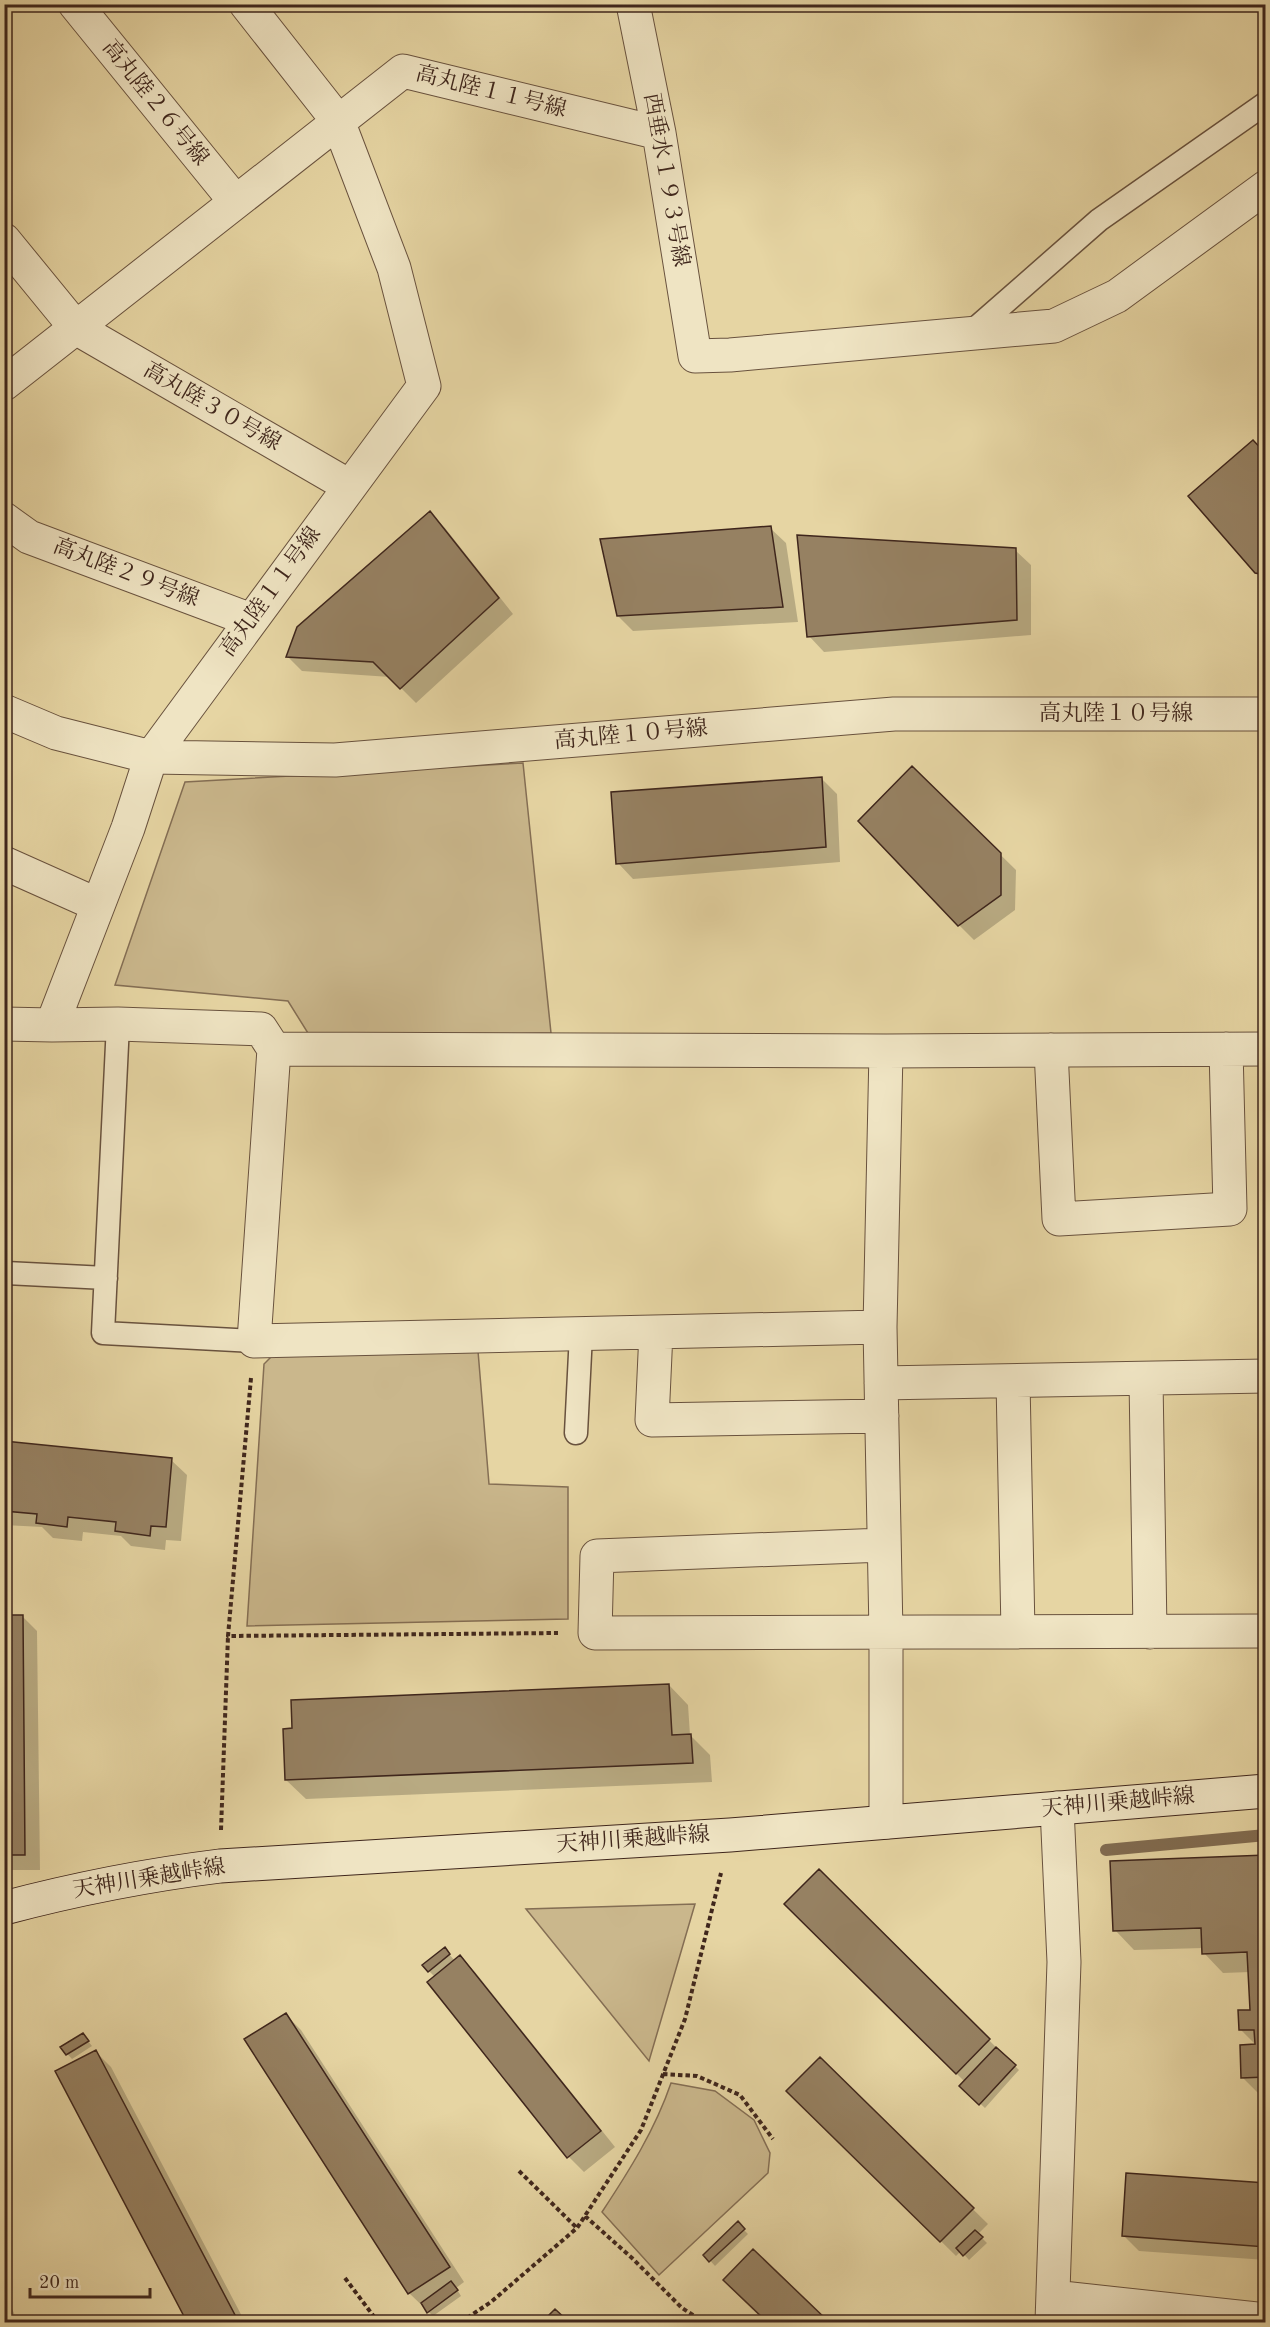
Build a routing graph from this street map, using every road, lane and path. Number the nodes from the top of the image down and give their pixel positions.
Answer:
1 (75, 4) edge
2 (246, 4) edge
3 (633, 4) edge
4 (1266, 103) edge
5 (338, 121) junction
6 (659, 133) junction
7 (1266, 187) edge
8 (235, 201) junction
9 (4, 240) edge
10 (76, 328) junction
11 (968, 334) junction
12 (4, 384) edge
13 (349, 486) junction
14 (4, 519) edge
15 (251, 620) junction
16 (4, 711) edge
17 (1266, 714) edge
18 (151, 757) junction
19 (4, 862) edge
20 (98, 905) junction
21 (4, 1024) edge
22 (118, 1024) junction
23 (52, 1025) junction
24 (274, 1049) junction
25 (1226, 1049) junction
26 (1266, 1049) edge
27 (1052, 1050) junction
28 (886, 1051) junction
29 (6, 1273) edge
30 (106, 1278) junction
31 (880, 1327) junction
32 (656, 1332) junction
33 (581, 1334) junction
34 (254, 1341) junction
35 (1266, 1376) edge
36 (1146, 1379) junction
37 (1013, 1381) junction
38 (881, 1383) junction
39 (882, 1416) junction
40 (576, 1433) dead end
41 (884, 1545) junction
42 (1266, 1631) edge
43 (1018, 1632) junction
44 (1150, 1632) junction
45 (595, 1633) junction
46 (885, 1633) junction
47 (228, 1636) junction
48 (1266, 1791) edge
49 (1057, 1808) junction
50 (886, 1822) junction
51 (730, 1834) junction
52 (220, 1866) junction
53 (4, 1908) edge
54 (663, 2074) junction
55 (773, 2139) dead end
56 (519, 2171) dead end
57 (585, 2216) junction
58 (577, 2228) junction
59 (345, 2278) dead end
60 (1052, 2310) edge
61 (1266, 2320) edge
62 (378, 2322) edge
63 (461, 2322) edge
64 (704, 2322) edge

1 - 8 street, 高丸陸２６号線
2 - 5 street, 高丸陸１１号線
3 - 6 street, 西垂水１９３号線
4 - 11 lane
5 - 6 street, 高丸陸１１号線
5 - 8 street, 高丸陸１１号線
5 - 13 street, 高丸陸１１号線
6 - 11 street, 西垂水１９３号線
7 - 11 street
8 - 10 street, 高丸陸１１号線
9 - 10 street
10 - 12 street, 高丸陸１１号線
10 - 13 street, 高丸陸３０号線
13 - 15 street, 高丸陸１１号線
14 - 15 street, 高丸陸２９号線
15 - 18 street, 高丸陸１１号線
16 - 18 street, 高丸陸１０号線
17 - 18 street, 高丸陸１０号線
18 - 20 street, 高丸陸１１号線
19 - 20 street
20 - 23 street, 高丸陸１１号線
21 - 23 street
22 - 23 street
22 - 24 street
22 - 30 lane
24 - 28 street
24 - 34 street
25 - 26 street
25 - 27 street
25 - 27 street
27 - 28 street
28 - 31 street
29 - 30 lane
30 - 34 lane
31 - 32 street
31 - 38 street
32 - 33 street
32 - 39 street
33 - 34 street
33 - 40 lane
34 - 47 path
35 - 36 street
36 - 37 street
36 - 44 street
37 - 38 street
37 - 43 street
38 - 39 street
39 - 41 street
41 - 45 street
41 - 46 street
42 - 44 street
43 - 44 street
43 - 46 street
45 - 46 street
45 - 47 path
46 - 50 street
47 - 52 path
48 - 49 street, 天神川乗越峠線
49 - 50 street, 天神川乗越峠線
49 - 60 street
50 - 51 street, 天神川乗越峠線
51 - 52 street, 天神川乗越峠線
51 - 54 path
52 - 53 street, 天神川乗越峠線
54 - 55 path
54 - 57 path
56 - 58 path
57 - 58 path
57 - 64 path
58 - 63 path
59 - 62 path
60 - 61 street

